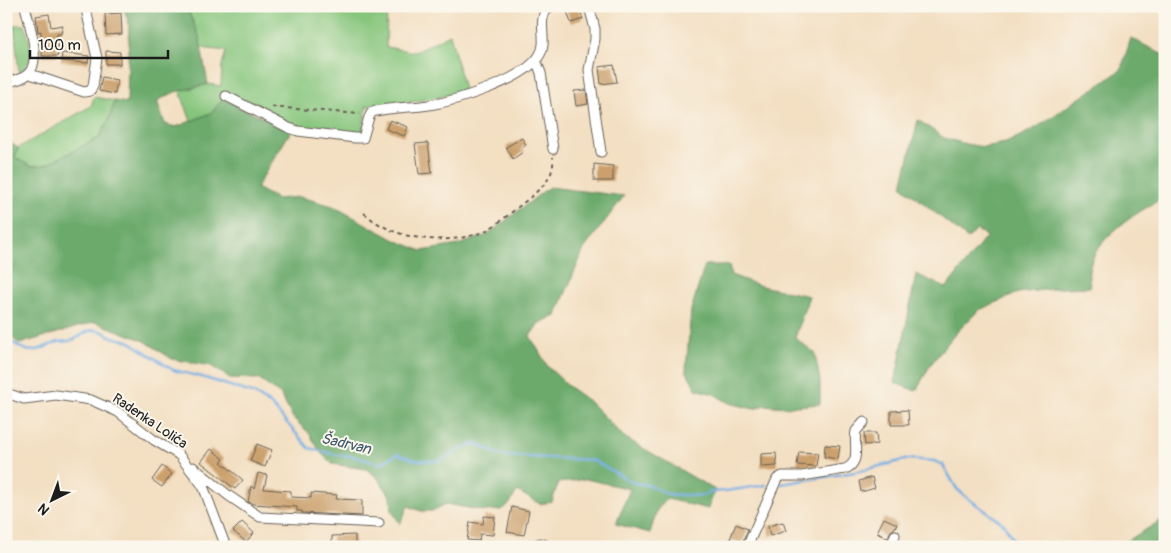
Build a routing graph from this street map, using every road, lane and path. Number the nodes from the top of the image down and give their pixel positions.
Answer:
1 (25, 6) edge
2 (550, 6) edge
3 (589, 6) edge
4 (86, 14) dead end
5 (536, 60) junction
6 (30, 73) junction
7 (6, 82) edge
8 (226, 96) dead end
9 (272, 107) dead end
10 (370, 115) junction
11 (553, 149) joint
12 (601, 152) dead end
13 (364, 213) dead end
14 (6, 393) edge
15 (864, 422) dead end
16 (185, 461) junction
17 (379, 523) dead end
18 (895, 535) dead end
19 (226, 547) edge
20 (530, 547) edge
21 (550, 547) edge
22 (747, 547) edge
23 (892, 547) edge

1 - 6 street
2 - 5 street
3 - 12 street
4 - 6 street
5 - 10 street
5 - 11 street
6 - 7 street
8 - 10 street
9 - 10 path
11 - 13 path
14 - 16 street, Radenka Lolića
15 - 22 street
16 - 17 street
16 - 19 street, Radenka Lolića
18 - 23 street
20 - 21 street

